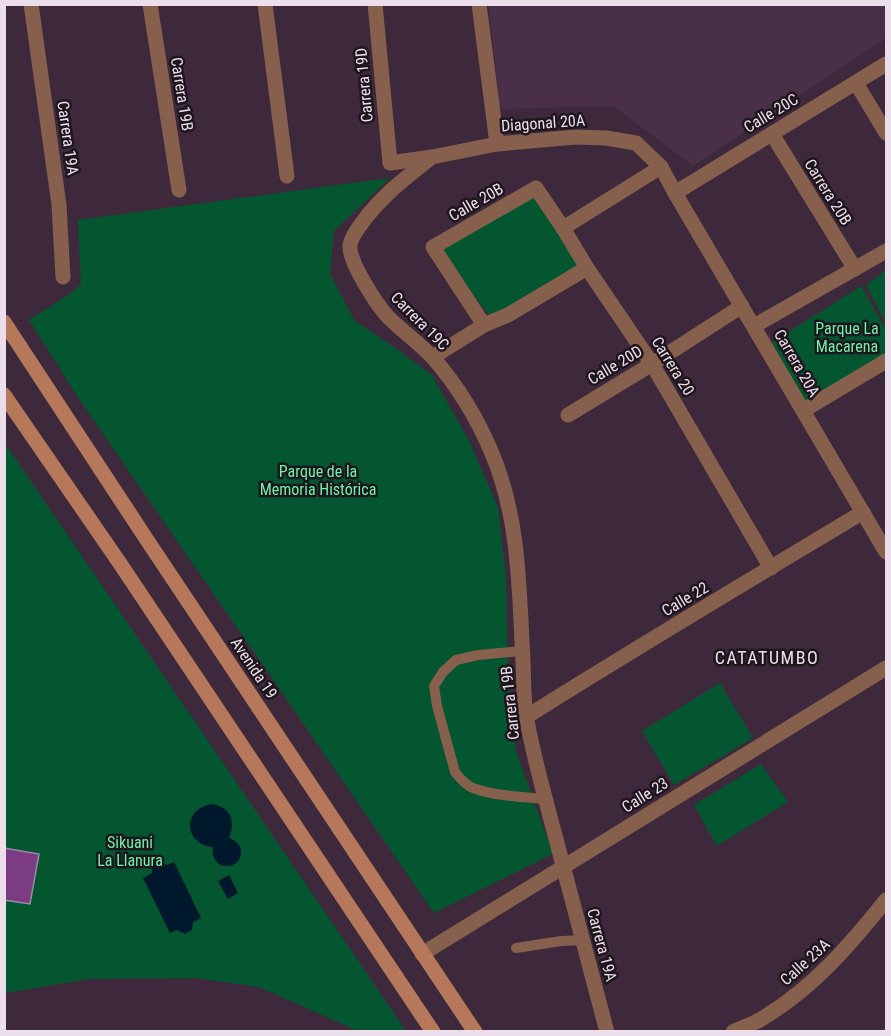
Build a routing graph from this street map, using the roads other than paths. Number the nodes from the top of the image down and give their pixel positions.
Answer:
1 (31, 4) edge
2 (150, 4) edge
3 (265, 4) edge
4 (375, 4) edge
5 (479, 4) edge
6 (886, 64) edge
7 (856, 83) junction
8 (886, 133) edge
9 (771, 134) junction
10 (497, 144) junction
11 (432, 157) junction
12 (390, 163) joint
13 (662, 167) junction
14 (287, 176) dead end
15 (536, 188) joint
16 (179, 190) dead end
17 (675, 193) junction
18 (563, 228) junction
19 (886, 250) edge
20 (587, 268) junction
21 (855, 269) junction
22 (63, 277) dead end
23 (741, 306) junction
24 (4, 322) edge
25 (484, 325) junction
26 (754, 326) junction
27 (433, 357) junction
28 (886, 361) edge
29 (652, 364) junction
30 (4, 395) edge
31 (804, 410) junction
32 (568, 415) dead end
33 (862, 512) junction
34 (515, 532) joint
35 (886, 552) edge
36 (771, 568) junction
37 (522, 651) junction
38 (886, 668) edge
39 (526, 717) junction
40 (546, 799) junction
41 (563, 867) junction
42 (886, 900) edge
43 (583, 940) junction
44 (516, 948) dead end
45 (422, 954) junction
46 (433, 1032) edge
47 (475, 1032) edge
48 (607, 1032) edge
49 (733, 1032) edge

1 - 22 street, Carrera 19A
2 - 16 street, Carrera 19B
3 - 14 street
4 - 12 street, Carrera 19D
5 - 10 street
6 - 7 street, Calle 20C
7 - 8 street
7 - 9 street, Calle 20C
9 - 17 street, Calle 20C
9 - 21 street, Carrera 20B
10 - 11 street, Diagonal 20A
10 - 13 street, Diagonal 20A
11 - 12 street, Diagonal 20A
11 - 27 street, Carrera 19C
13 - 17 street, Diagonal 20A
13 - 18 street
15 - 18 street, Carrera 20
15 - 25 street, Calle 20B
17 - 23 street, Carrera 20A
18 - 20 street, Carrera 20
19 - 21 street
20 - 25 street
20 - 29 street, Carrera 20
21 - 26 street
23 - 26 street, Carrera 20A
23 - 29 street, Calle 20D
24 - 45 main road, Avenida 19
25 - 27 street
26 - 31 street, Carrera 20A
27 - 34 street, Carrera 19C
28 - 31 street
29 - 32 street, Calle 20D
29 - 36 street, Carrera 20
30 - 46 main road
31 - 33 street, Carrera 20A
33 - 35 street, Carrera 20A
33 - 36 street, Calle 22
34 - 37 street, Carrera 19B
36 - 39 street, Calle 22
37 - 39 street, Carrera 19B
37 - 40 lane
38 - 41 street, Calle 23
39 - 40 street, Carrera 19B
40 - 41 street, Carrera 19B
41 - 43 street, Carrera 19A
41 - 45 street, Calle 23
42 - 49 street, Calle 23A
43 - 44 lane
43 - 48 street, Carrera 19A
45 - 47 main road, Avenida 19

